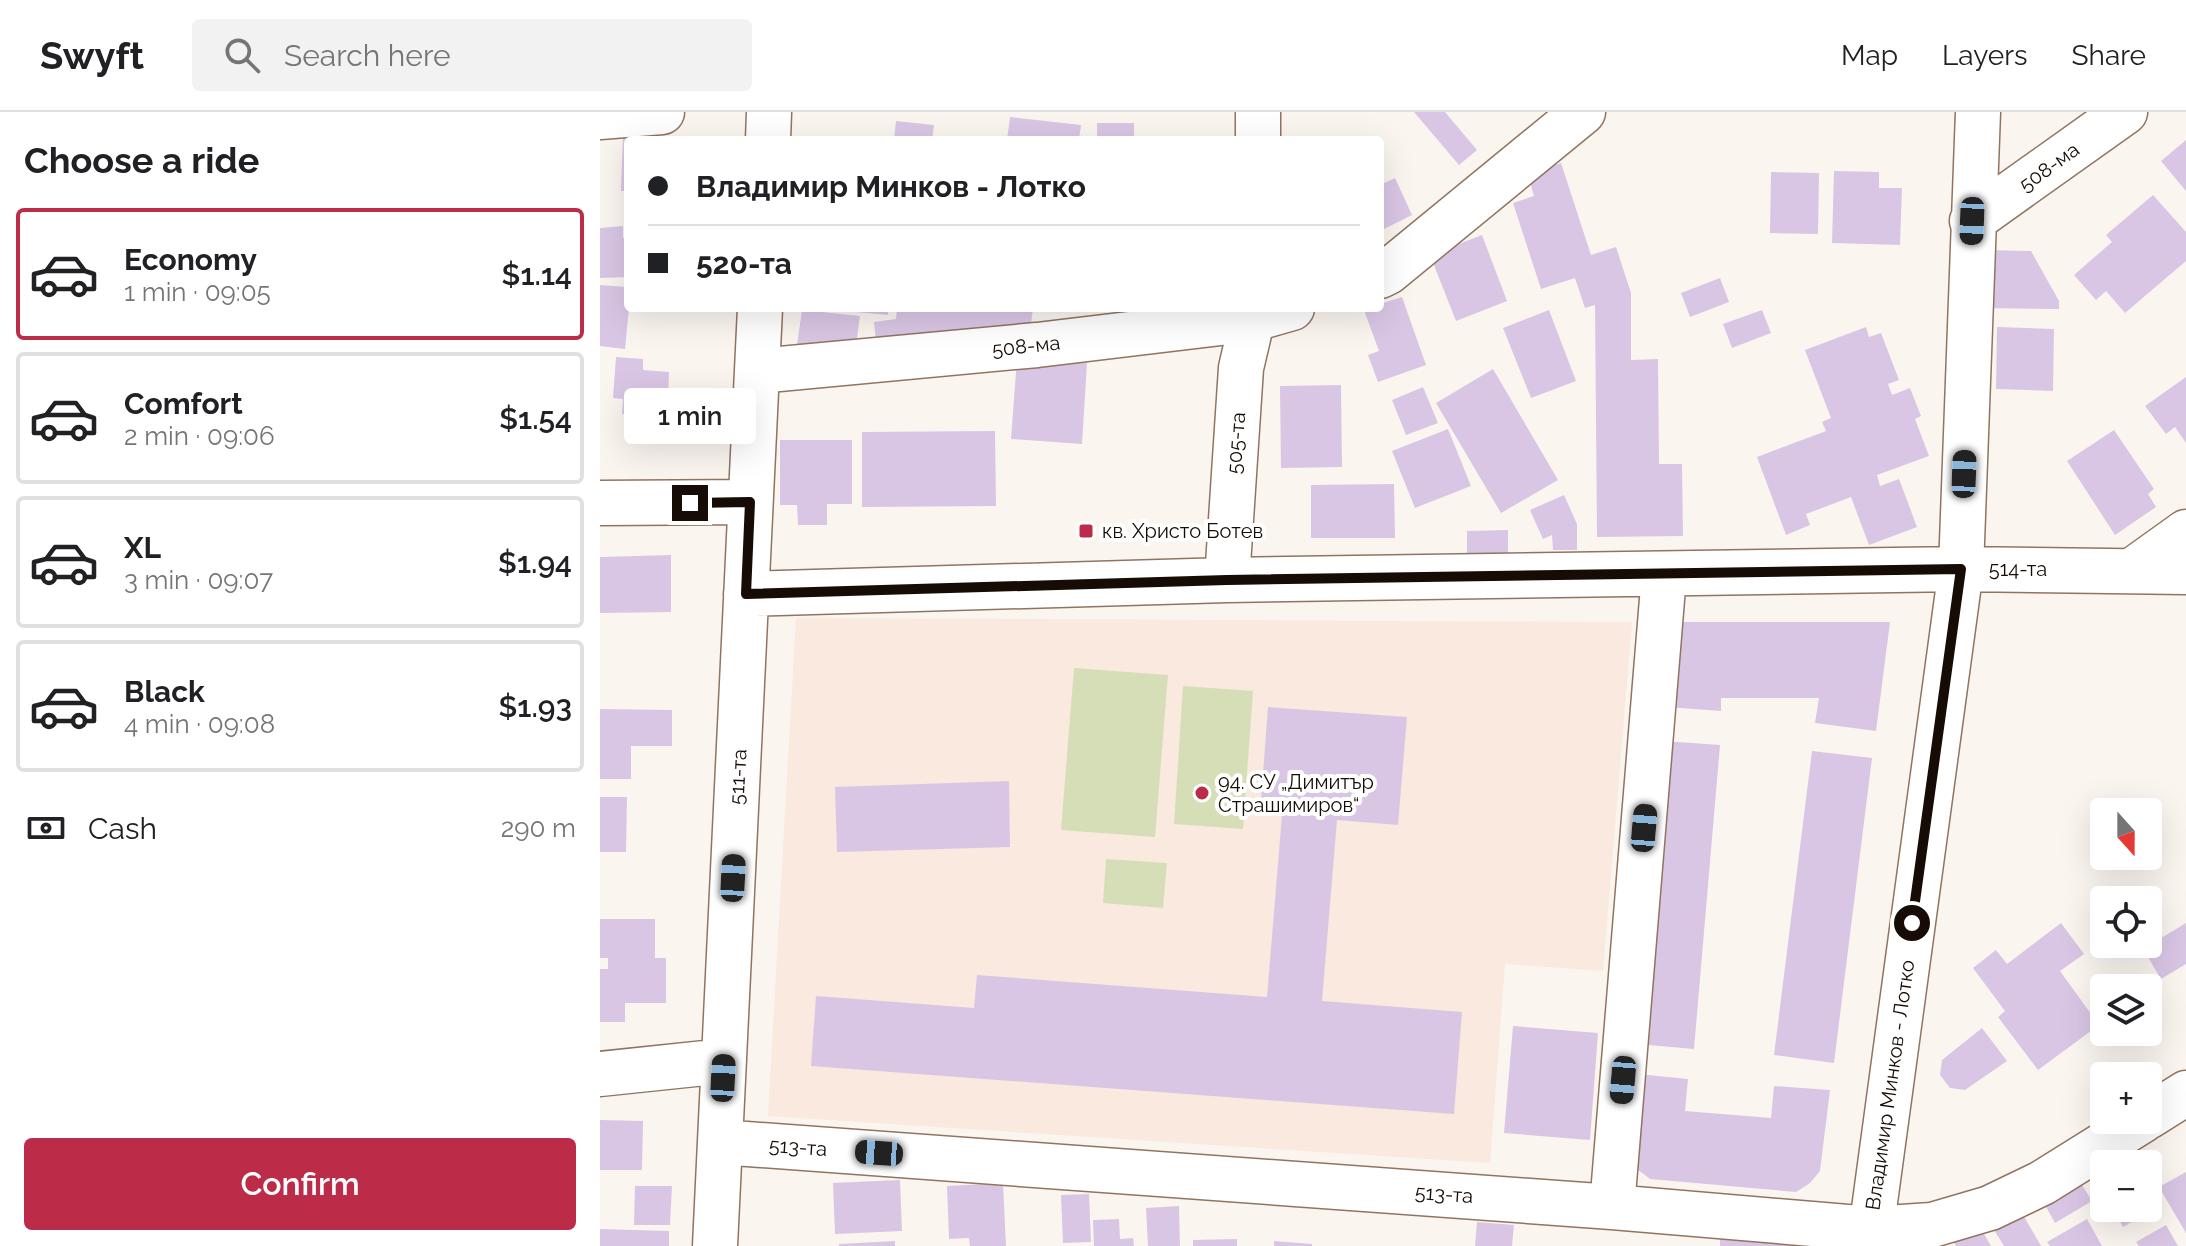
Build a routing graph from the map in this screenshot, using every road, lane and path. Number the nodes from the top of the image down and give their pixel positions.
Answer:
1 (662, 112) edge
2 (769, 112) edge
3 (1258, 112) edge
4 (1583, 112) edge
5 (1978, 112) edge
6 (2125, 112) edge
7 (600, 117) edge
8 (768, 136) edge
9 (1258, 136) edge
10 (1972, 221) junction
11 (1384, 274) edge
12 (760, 312) edge
13 (1267, 312) edge
14 (757, 371) junction
15 (750, 502) junction
16 (600, 503) edge
17 (2186, 532) edge
18 (1961, 569) junction
19 (2133, 570) junction
20 (2186, 572) edge
21 (1664, 575) junction
22 (1227, 580) junction
23 (746, 594) junction
24 (724, 1061) junction
25 (600, 1074) edge
26 (2186, 1093) edge
27 (2162, 1108) edge
28 (2120, 1134) edge
29 (720, 1142) junction
30 (1612, 1207) junction
31 (1870, 1238) edge
32 (715, 1246) edge

1 - 7 street
2 - 8 street
3 - 9 street
4 - 11 street
5 - 10 street, Владимир Минков - Лотко
6 - 10 street, 508-ма
10 - 18 street, Владимир Минков - Лотко
12 - 14 street, 511-та
13 - 14 street, 508-ма
13 - 22 street, 505-та
14 - 15 street, 511-та
15 - 16 street
15 - 23 street, 511-та
17 - 19 street
18 - 19 street, 514-та
18 - 21 street, 514-та
18 - 31 street, Владимир Минков - Лотко
19 - 20 street, 514-та
21 - 22 street, 514-та
21 - 30 street
22 - 23 street, 514-та
23 - 24 street, 511-та
24 - 25 street
24 - 29 street, 511-та
26 - 27 street, 513-та
28 - 31 street, 513-та
29 - 30 street, 513-та
29 - 32 street, 511-та
30 - 31 street, 513-та

